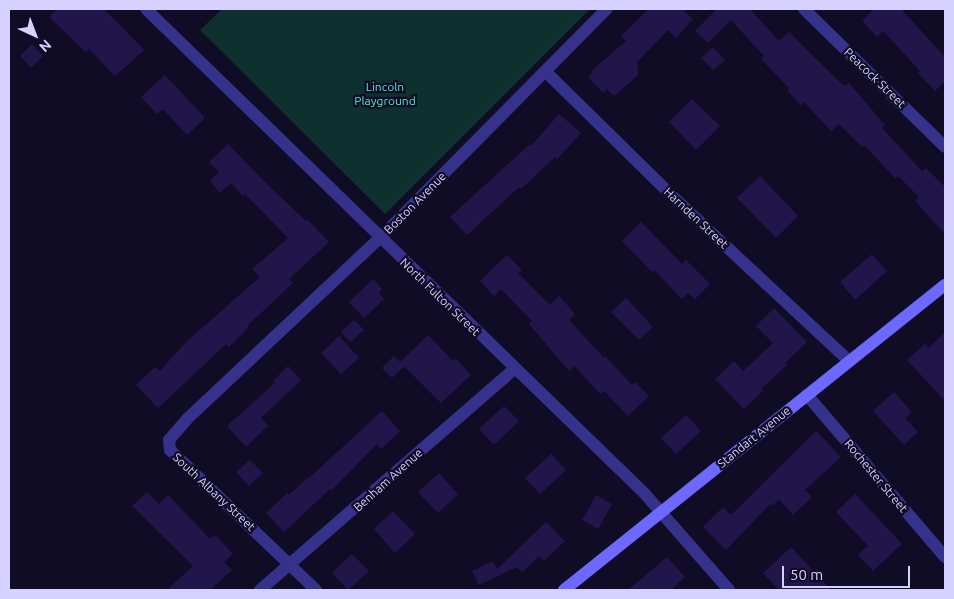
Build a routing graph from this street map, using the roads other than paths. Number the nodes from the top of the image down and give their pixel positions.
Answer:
1 (146, 9) edge
2 (607, 9) edge
3 (804, 9) edge
4 (545, 71) junction
5 (945, 147) edge
6 (380, 238) junction
7 (945, 285) edge
8 (849, 361) junction
9 (515, 368) junction
10 (218, 390) joint
11 (808, 395) junction
12 (662, 513) junction
13 (945, 557) edge
14 (289, 565) junction
15 (260, 590) edge
16 (316, 590) edge
17 (564, 590) edge
18 (729, 590) edge

1 - 6 street, North Fulton Street
2 - 4 street, Boston Avenue
3 - 5 street, Peacock Street
4 - 6 street, Boston Avenue
4 - 8 street, Harnden Street
6 - 9 street, North Fulton Street
6 - 10 street, Boston Avenue
7 - 8 street, Standart Avenue
8 - 11 street, Standart Avenue
9 - 12 street, North Fulton Street
9 - 14 street, Benham Avenue
10 - 14 street, South Albany Street
11 - 12 street, Standart Avenue
11 - 13 street, Rochester Street
12 - 17 street, Standart Avenue
12 - 18 street, North Fulton Street
14 - 15 street, Benham Avenue
14 - 16 street, South Albany Street

